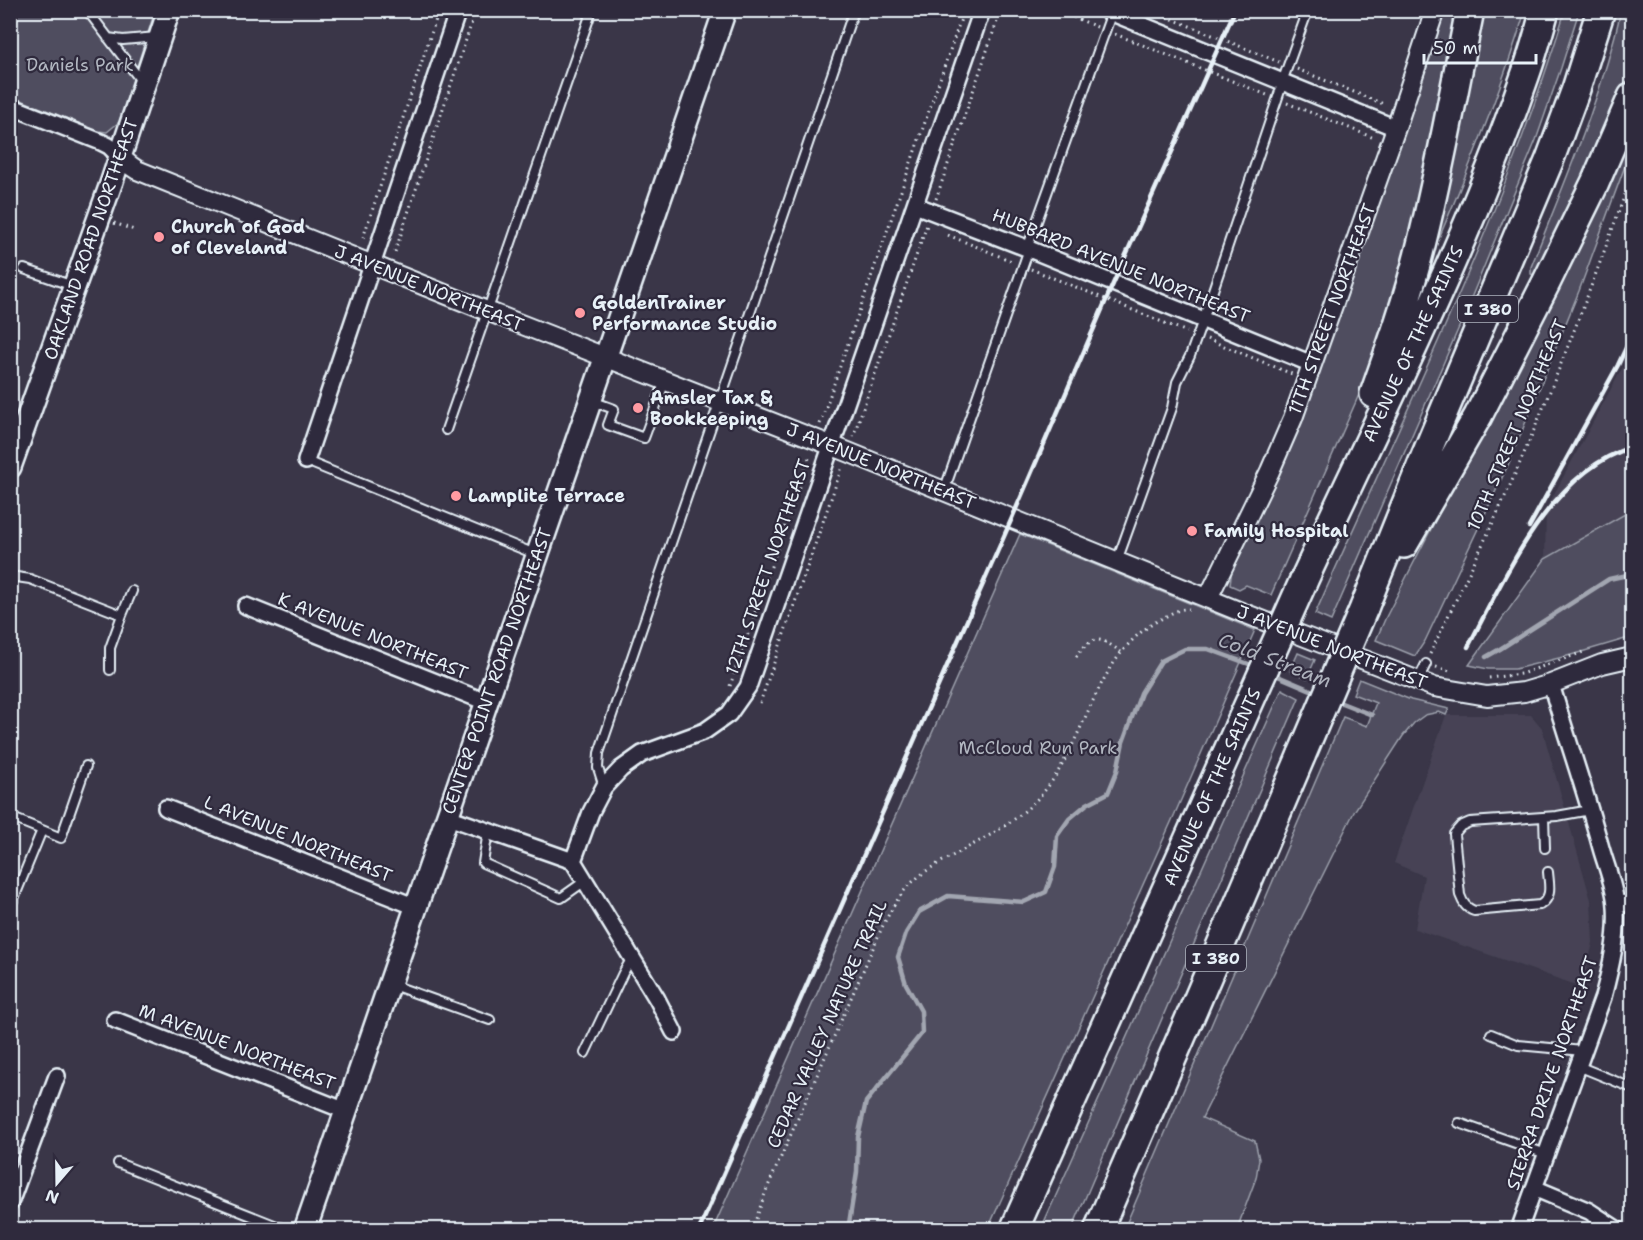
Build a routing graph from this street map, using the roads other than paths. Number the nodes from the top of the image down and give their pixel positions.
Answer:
1 (87, 10) edge
2 (169, 10) edge
3 (458, 10) edge
4 (592, 10) edge
5 (725, 10) edge
6 (854, 10) edge
7 (982, 10) edge
8 (1308, 10) edge
9 (1435, 10) edge
10 (1470, 10) edge
11 (1545, 10) edge
12 (1600, 10) edge
13 (1109, 11) edge
14 (161, 36) junction
15 (108, 38) junction
16 (1283, 82) junction
17 (145, 85) junction
18 (1632, 97) edge
19 (10, 106) edge
20 (1396, 128) junction
21 (120, 156) junction
22 (915, 205) junction
23 (1028, 249) junction
24 (373, 265) junction
25 (24, 269) dead end
26 (75, 286) junction
27 (487, 311) junction
28 (1203, 320) junction
29 (606, 358) junction
30 (1312, 364) junction
31 (665, 381) junction
32 (591, 400) junction
33 (719, 402) junction
34 (446, 430) dead end
35 (832, 446) junction
36 (306, 461) joint
37 (10, 467) edge
38 (944, 491) junction
39 (1338, 506) junction
40 (537, 554) junction
41 (1116, 561) junction
42 (10, 576) edge
43 (132, 591) dead end
44 (1201, 605) junction
45 (246, 606) dead end
46 (1365, 606) junction
47 (122, 615) junction
48 (1632, 657) edge
49 (1426, 664) road end
50 (110, 670) dead end
51 (1417, 681) junction
52 (1551, 684) junction
53 (486, 702) junction
54 (86, 766) dead end
55 (604, 787) junction
56 (166, 808) dead end
57 (1590, 810) junction
58 (10, 817) edge
59 (448, 817) junction
60 (1544, 817) junction
61 (42, 830) junction
62 (488, 831) junction
63 (1545, 848) dead end
64 (573, 861) junction
65 (1548, 872) dead end
66 (585, 881) junction
67 (1632, 903) edge
68 (1616, 904) junction
69 (416, 907) junction
70 (10, 908) edge
71 (632, 958) junction
72 (390, 984) junction
73 (115, 1020) dead end
74 (490, 1020) dead end
75 (674, 1032) dead end
76 (1491, 1034) dead end
77 (1583, 1051) junction
78 (585, 1053) dead end
79 (1578, 1066) junction
80 (57, 1076) dead end
81 (1632, 1088) edge
82 (346, 1111) junction
83 (1459, 1123) dead end
84 (1546, 1154) junction
85 (118, 1163) dead end
86 (1534, 1188) junction
87 (10, 1203) edge
88 (312, 1227) edge
89 (286, 1230) edge
90 (1014, 1230) edge
91 (1098, 1230) edge
92 (1519, 1230) edge
93 (1618, 1230) edge

1 - 15 lane
2 - 14 main road, OAKLAND ROAD NORTHEAST
3 - 24 street
4 - 27 lane
5 - 29 main road, CENTER POINT ROAD NORTHEAST
6 - 33 lane
7 - 22 street, 12TH STREET NORTHEAST
8 - 16 lane
9 - 20 street, 11TH STREET NORTHEAST
10 - 39 highway
11 - 39 highway, AVENUE OF THE SAINTS / I 380
12 - 46 highway, I 380
13 - 16 street
13 - 23 lane
14 - 15 lane
14 - 17 main road, OAKLAND ROAD NORTHEAST
15 - 17 lane
16 - 20 street
16 - 28 lane
17 - 21 main road, OAKLAND ROAD NORTHEAST
18 - 46 highway
19 - 21 street, J AVENUE NORTHEAST
20 - 30 street, 11TH STREET NORTHEAST
21 - 24 street, J AVENUE NORTHEAST
21 - 26 main road, OAKLAND ROAD NORTHEAST
22 - 23 street, HUBBARD AVENUE NORTHEAST
22 - 35 street, 12TH STREET NORTHEAST
23 - 28 street, HUBBARD AVENUE NORTHEAST
23 - 38 lane
24 - 27 street, J AVENUE NORTHEAST
24 - 36 street
25 - 26 lane
26 - 37 main road, OAKLAND ROAD NORTHEAST
27 - 29 street, J AVENUE NORTHEAST
27 - 34 lane
28 - 30 street, HUBBARD AVENUE NORTHEAST
28 - 41 lane
29 - 31 street, J AVENUE NORTHEAST
29 - 32 main road, CENTER POINT ROAD NORTHEAST
30 - 44 street, 11TH STREET NORTHEAST
31 - 32 lane
31 - 33 street, J AVENUE NORTHEAST
32 - 40 main road, CENTER POINT ROAD NORTHEAST
33 - 35 street, J AVENUE NORTHEAST
33 - 55 lane
35 - 38 street, J AVENUE NORTHEAST
35 - 55 street, 12TH STREET NORTHEAST
36 - 40 lane
38 - 41 street, J AVENUE NORTHEAST
39 - 90 highway, AVENUE OF THE SAINTS / I 380, bridge
40 - 53 main road, CENTER POINT ROAD NORTHEAST
41 - 44 street, J AVENUE NORTHEAST
42 - 47 lane
43 - 47 lane
44 - 51 street, J AVENUE NORTHEAST
45 - 53 street, K AVENUE NORTHEAST
46 - 91 highway, I 380, bridge
47 - 50 lane
48 - 52 street, J AVENUE NORTHEAST
49 - 51 lane
51 - 52 street, J AVENUE NORTHEAST
52 - 57 street, SIERRA DRIVE NORTHEAST
53 - 59 main road, CENTER POINT ROAD NORTHEAST
54 - 61 lane
55 - 64 street, 12TH STREET NORTHEAST
56 - 69 street, L AVENUE NORTHEAST
57 - 60 lane
57 - 68 street, SIERRA DRIVE NORTHEAST
58 - 61 lane
59 - 62 street
59 - 69 main road, CENTER POINT ROAD NORTHEAST
60 - 63 lane
60 - 65 lane
61 - 70 lane
62 - 64 street
62 - 66 lane
64 - 66 street
66 - 71 street
67 - 68 street
68 - 77 street, SIERRA DRIVE NORTHEAST
69 - 72 main road, CENTER POINT ROAD NORTHEAST
71 - 75 street
71 - 78 lane
72 - 74 lane
72 - 82 main road, CENTER POINT ROAD NORTHEAST
73 - 82 street, M AVENUE NORTHEAST
76 - 77 lane
77 - 79 street, SIERRA DRIVE NORTHEAST
79 - 81 lane
79 - 84 street, SIERRA DRIVE NORTHEAST
80 - 87 street
82 - 88 main road, CENTER POINT ROAD NORTHEAST
83 - 84 lane
84 - 86 street, SIERRA DRIVE NORTHEAST
85 - 89 lane
86 - 92 street, SIERRA DRIVE NORTHEAST
86 - 93 street

